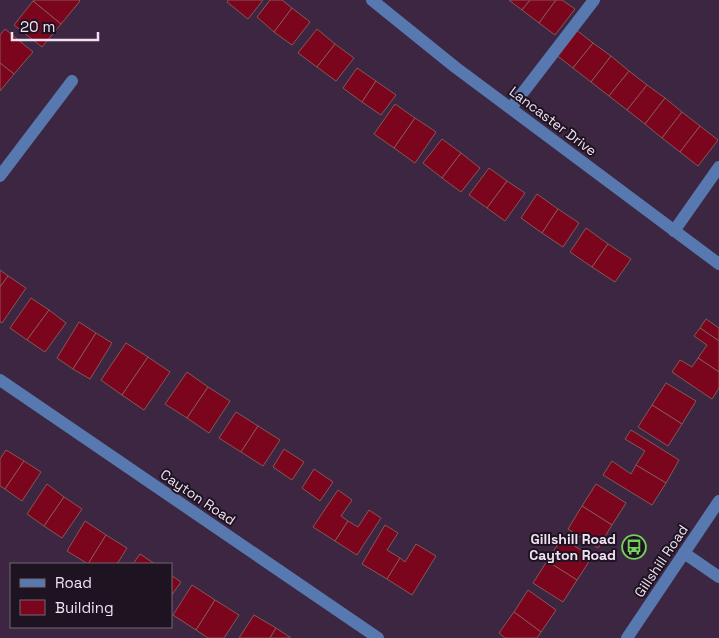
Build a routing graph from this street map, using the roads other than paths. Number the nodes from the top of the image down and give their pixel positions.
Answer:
1 (372, 0) edge
2 (594, 0) edge
3 (72, 81) dead end
4 (511, 108) junction
5 (719, 167) edge
6 (0, 176) edge
7 (674, 231) junction
8 (719, 264) edge
9 (0, 380) edge
10 (719, 501) edge
11 (684, 553) junction
12 (719, 577) edge
13 (378, 638) edge
14 (627, 638) edge

1 - 4 street, Lancaster Drive
2 - 4 street
3 - 6 street
4 - 7 street, Lancaster Drive
5 - 7 street
7 - 8 street, Lancaster Drive
9 - 13 street, Cayton Road
10 - 11 street, Gillshill Road
11 - 12 street
11 - 14 street, Gillshill Road

